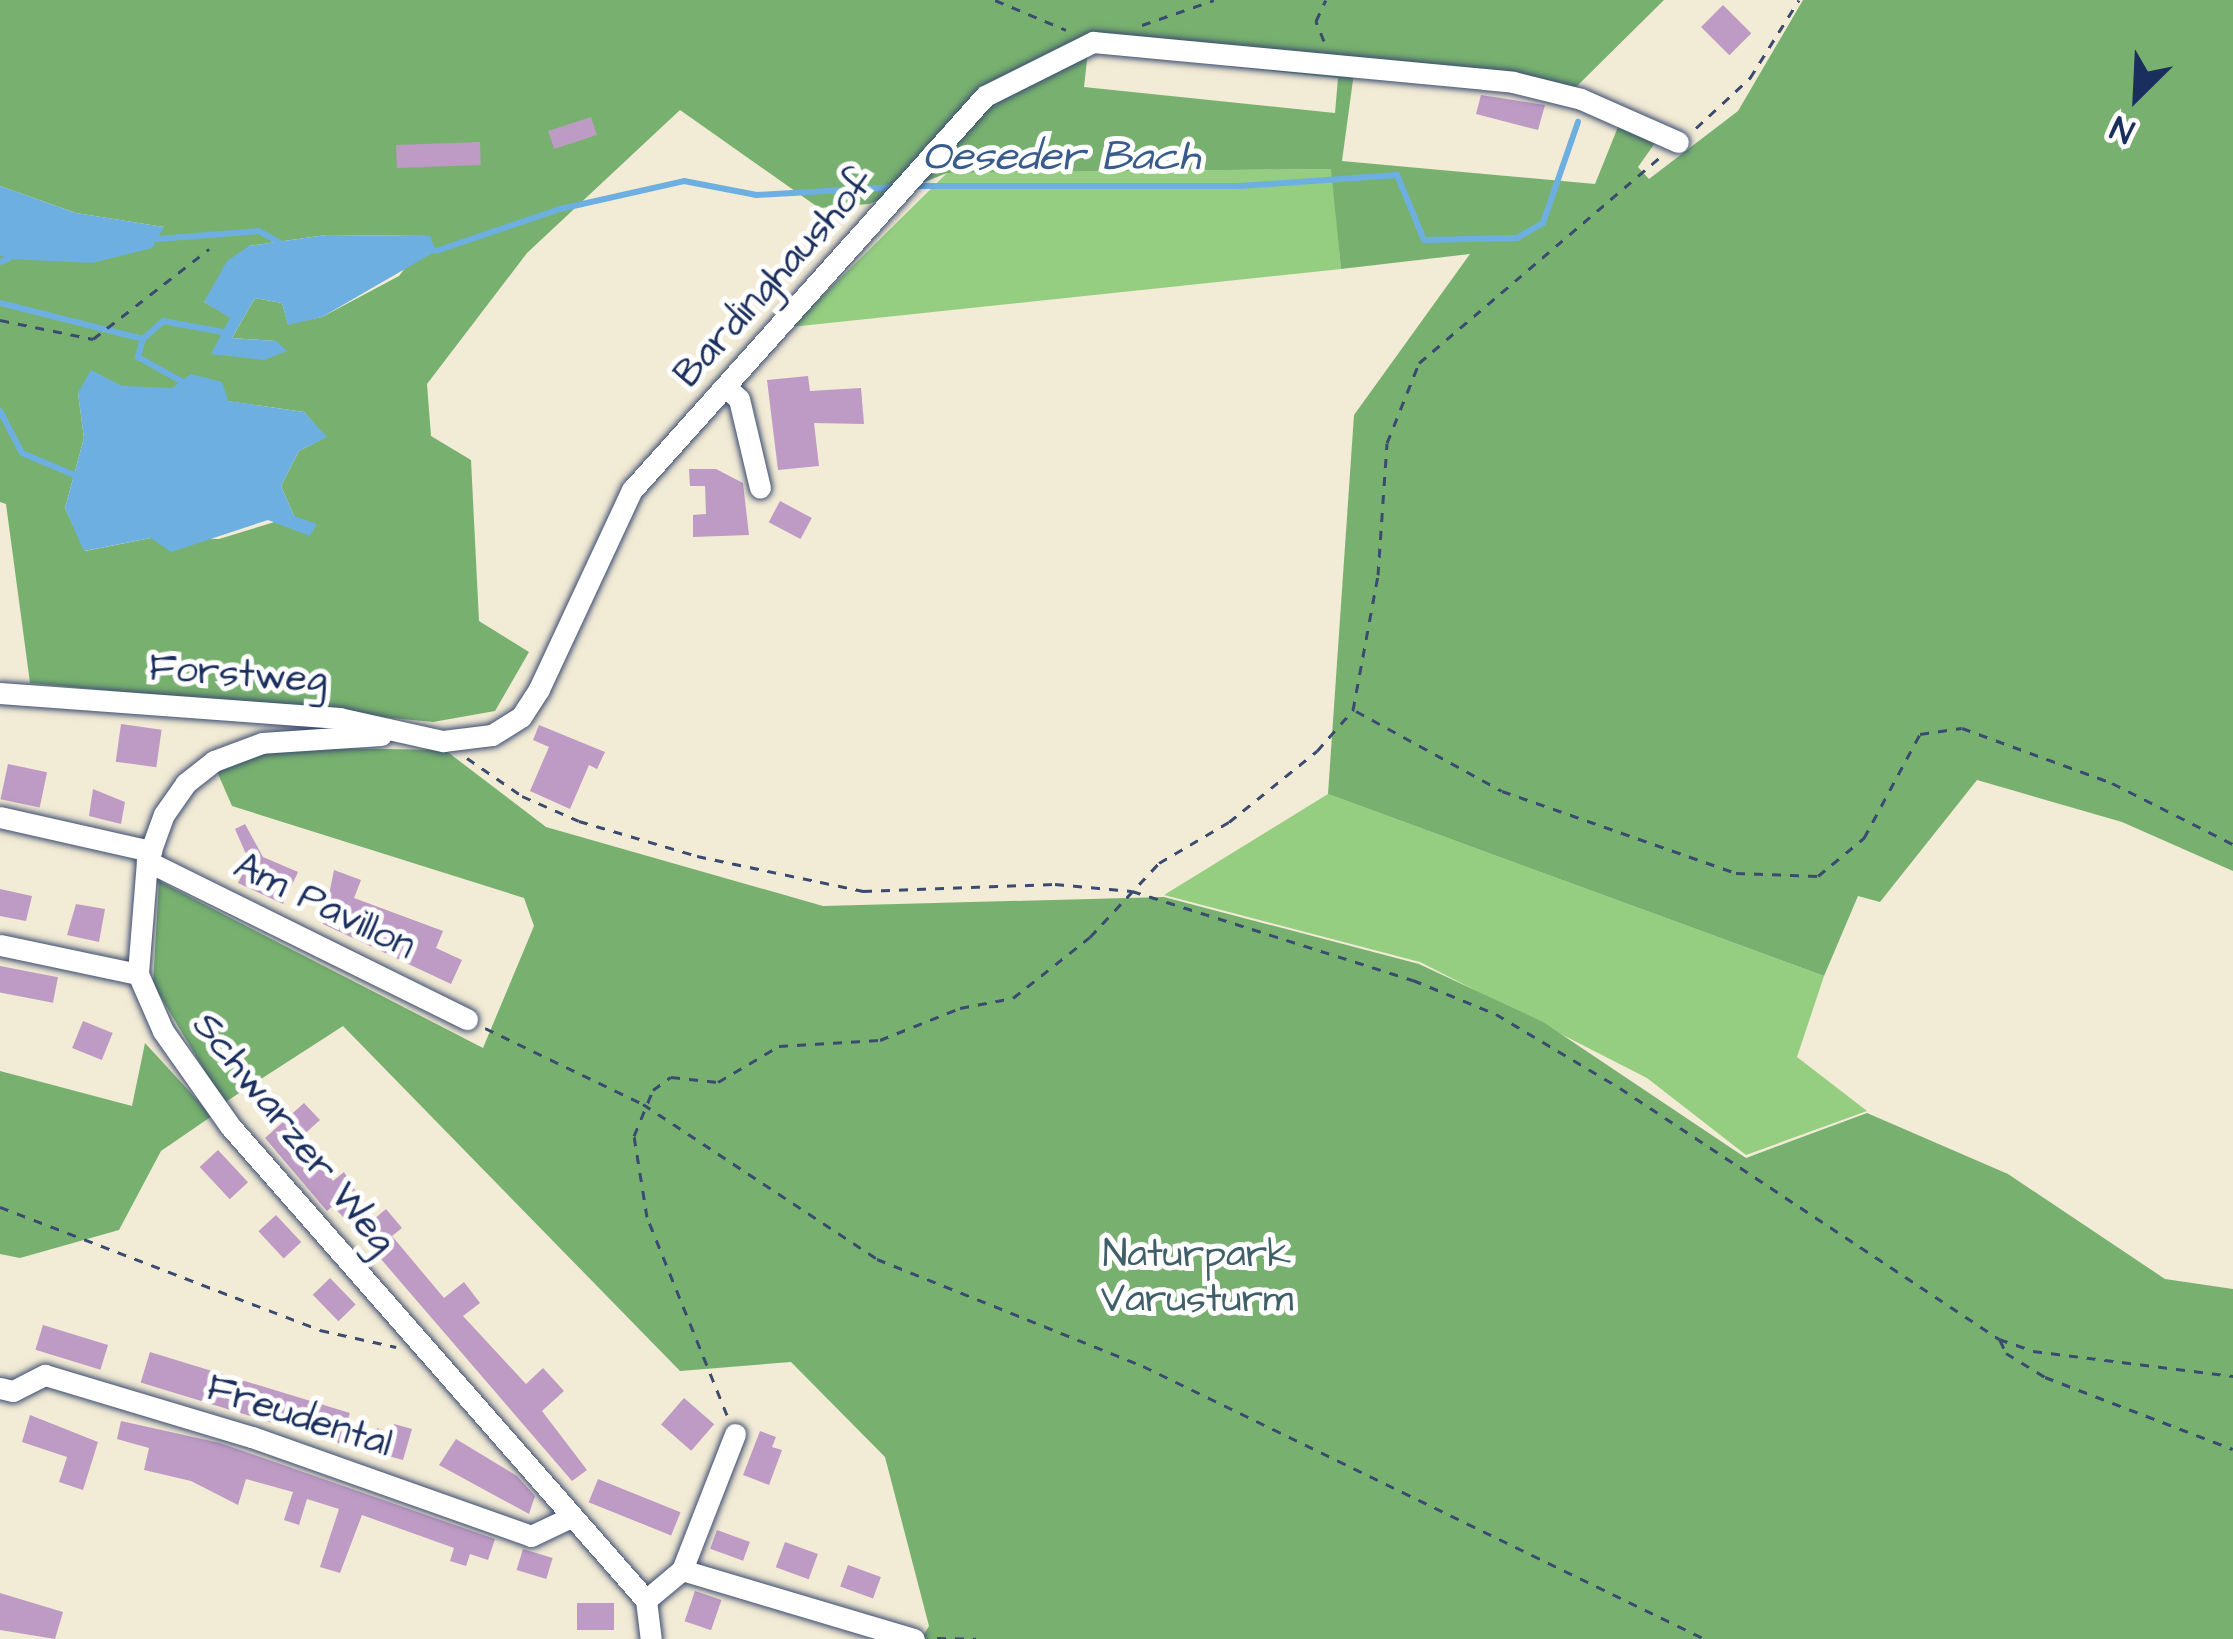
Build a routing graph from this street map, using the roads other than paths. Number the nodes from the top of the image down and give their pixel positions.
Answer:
1 (1678, 142) road end
2 (727, 388) junction
3 (760, 488) dead end
4 (0, 693) edge
5 (406, 734) junction
6 (469, 740) joint
7 (0, 817) edge
8 (149, 856) junction
9 (0, 945) edge
10 (138, 974) junction
11 (467, 1019) road end
12 (0, 1388) edge
13 (735, 1433) road end
14 (571, 1517) junction
15 (682, 1570) junction
16 (646, 1600) junction
17 (651, 1639) edge
18 (914, 1639) edge

1 - 2 street, Bardinghaushof
2 - 3 street
2 - 6 street, Bardinghaushof
4 - 5 street, Forstweg
5 - 6 street, Forstweg
5 - 8 street, Schwarzer Weg
7 - 8 street, Am Pavillon
8 - 10 street, Schwarzer Weg
8 - 11 street, Am Pavillon
9 - 10 street
10 - 14 street, Schwarzer Weg
12 - 14 street, Freudental
13 - 15 street
14 - 16 street, Schwarzer Weg
15 - 16 street
15 - 18 street
16 - 17 street

